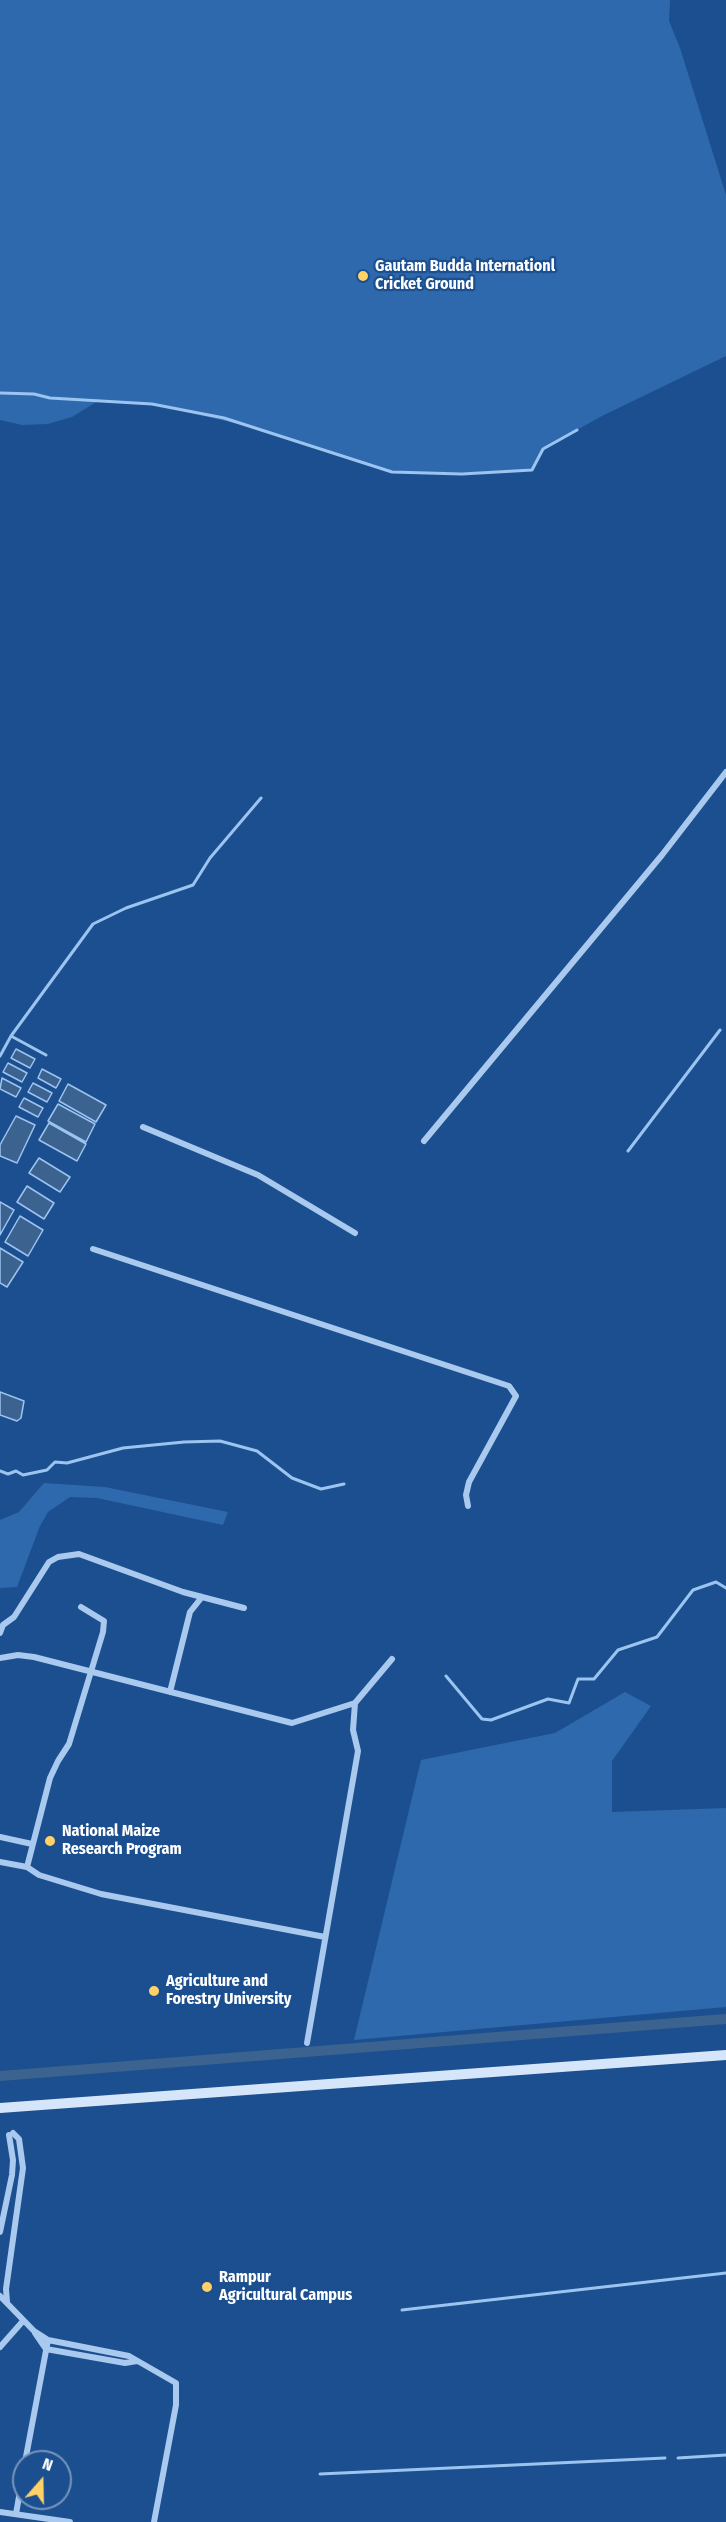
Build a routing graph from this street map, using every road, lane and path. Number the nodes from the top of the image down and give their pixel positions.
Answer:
1 (726, 772) edge
2 (142, 1127) dead end
3 (424, 1141) dead end
4 (355, 1233) dead end
5 (93, 1249) dead end
6 (468, 1506) dead end
7 (202, 1597) junction
8 (81, 1607) dead end
9 (244, 1608) dead end
10 (0, 1633) edge
11 (0, 1658) edge
12 (392, 1659) dead end
13 (91, 1672) junction
14 (170, 1692) junction
15 (355, 1703) junction
16 (0, 1837) edge
17 (32, 1844) junction
18 (0, 1862) edge
19 (27, 1867) junction
20 (325, 1936) junction
21 (307, 2043) dead end
22 (726, 2055) edge
23 (0, 2108) edge
24 (3, 2200) edge
25 (0, 2232) edge
26 (0, 2296) edge
27 (16, 2311) junction
28 (23, 2321) junction
29 (34, 2331) junction
30 (48, 2340) junction
31 (0, 2347) edge
32 (46, 2349) junction
33 (138, 2361) junction
34 (27, 2450) edge
35 (17, 2510) edge
36 (0, 2512) edge
37 (16, 2514) junction
38 (70, 2522) edge
39 (154, 2522) edge

1 - 3 street
2 - 4 street
5 - 6 street
7 - 9 street
7 - 10 street
7 - 14 street
8 - 13 street
11 - 13 street
12 - 15 street
13 - 14 street
13 - 17 street
14 - 15 street
15 - 20 street
16 - 17 street
17 - 19 street
18 - 19 street
19 - 20 street
20 - 21 street
22 - 23 main road
24 - 25 street
24 - 27 street
26 - 27 street
27 - 28 street
28 - 29 street
28 - 31 street
29 - 30 street
29 - 32 street
30 - 32 street
30 - 33 street
32 - 33 street
32 - 34 street
33 - 39 street
35 - 37 street
36 - 37 street
37 - 38 street

